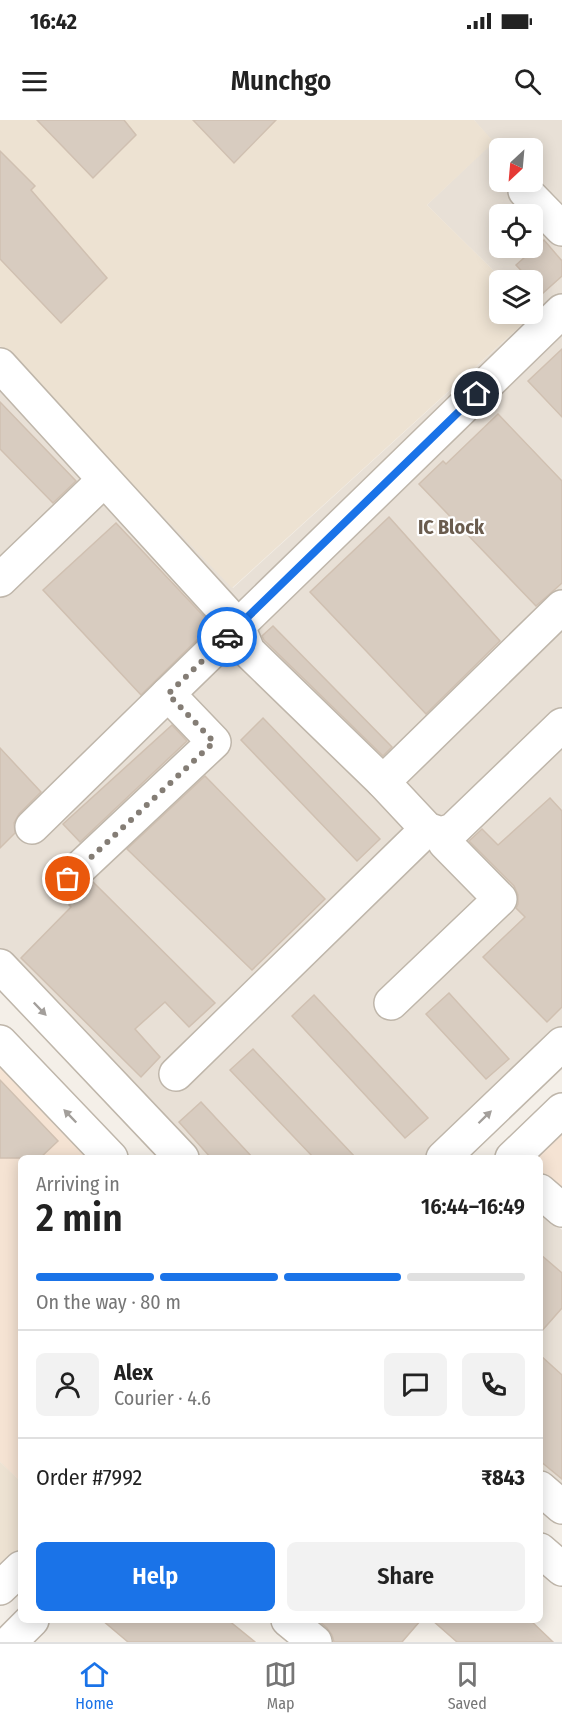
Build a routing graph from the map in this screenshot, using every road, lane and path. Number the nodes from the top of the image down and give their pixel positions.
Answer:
1 (527, 192) edge
2 (562, 229) edge
3 (562, 311) edge
4 (0, 365) edge
5 (104, 480) junction
6 (0, 580) edge
7 (562, 607) edge
8 (238, 626) junction
9 (168, 694) junction
10 (562, 725) edge
11 (383, 782) junction
12 (32, 827) dead end
13 (434, 832) junction
14 (68, 879) dead end
15 (0, 966) edge
16 (391, 1003) dead end
17 (0, 1042) edge
18 (562, 1044) edge
19 (176, 1074) dead end
20 (562, 1110) edge
21 (108, 1155) edge
22 (179, 1155) edge
23 (446, 1155) edge
24 (515, 1155) edge
25 (543, 1194) edge
26 (562, 1210) edge
27 (543, 1491) edge
28 (562, 1507) edge
29 (543, 1553) edge
30 (562, 1569) edge
31 (18, 1571) edge
32 (0, 1588) edge
33 (292, 1623) edge
34 (315, 1642) edge

1 - 2 street
3 - 8 street
4 - 5 street
5 - 6 street
5 - 8 street
7 - 11 street
8 - 9 street
8 - 11 street
9 - 12 street
9 - 14 street
10 - 13 street
11 - 13 street
13 - 16 street
13 - 19 street
15 -> 22 street
21 -> 17 street
23 -> 18 street
20 - 24 street
25 - 26 street
27 - 28 street
29 - 30 street
31 - 32 street
33 - 34 street

